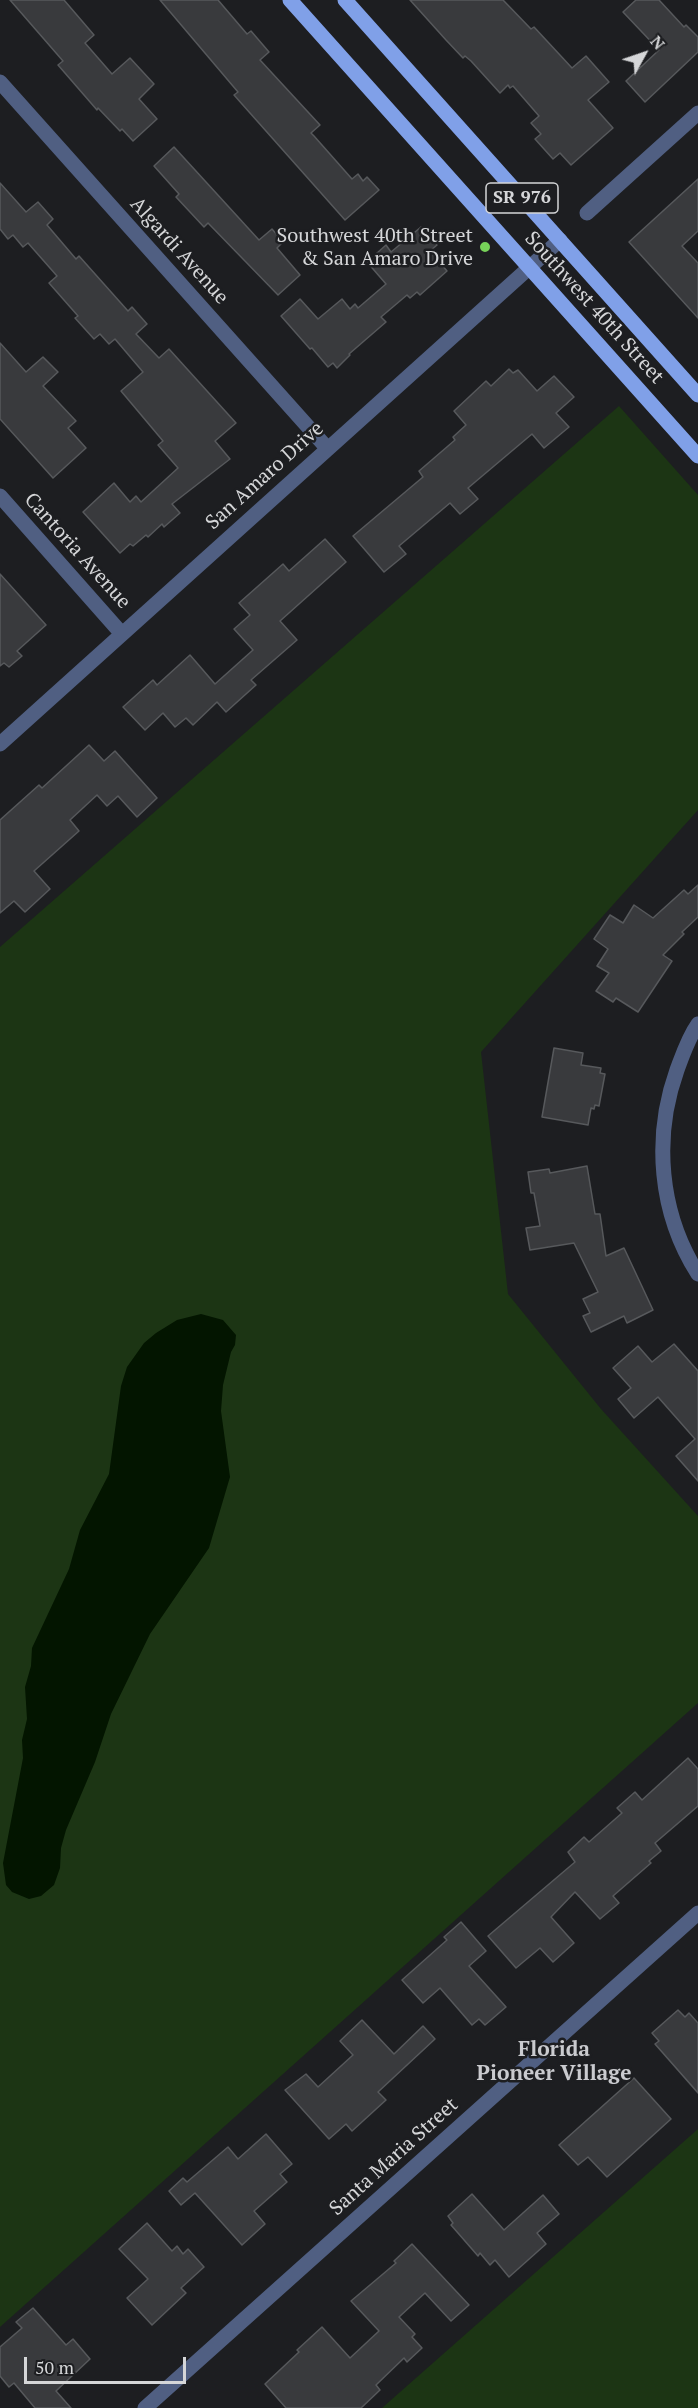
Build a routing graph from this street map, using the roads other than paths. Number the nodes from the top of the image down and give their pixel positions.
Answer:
1 (290, 0) edge
2 (345, 0) edge
3 (0, 82) edge
4 (698, 113) edge
5 (588, 213) dead end
6 (560, 240) junction
7 (529, 268) junction
8 (698, 395) edge
9 (327, 448) junction
10 (698, 456) edge
11 (0, 496) edge
12 (122, 633) junction
13 (0, 744) edge
14 (698, 1024) edge
15 (698, 1274) edge
16 (698, 1913) edge
17 (145, 2408) edge

1 - 7 main road, Southwest 40th Street / SR 976
2 - 6 main road, Southwest 40th Street / SR 976
3 - 9 street, Algardi Avenue
4 - 5 street
6 - 7 street, San Amaro Drive
6 - 8 main road, Southwest 40th Street / SR 976
7 - 9 street, San Amaro Drive
7 - 10 main road, Southwest 40th Street / SR 976
9 - 12 street, San Amaro Drive
11 - 12 street, Cantoria Avenue
12 - 13 street, San Amaro Drive
14 - 15 street
16 - 17 street, Santa Maria Street

